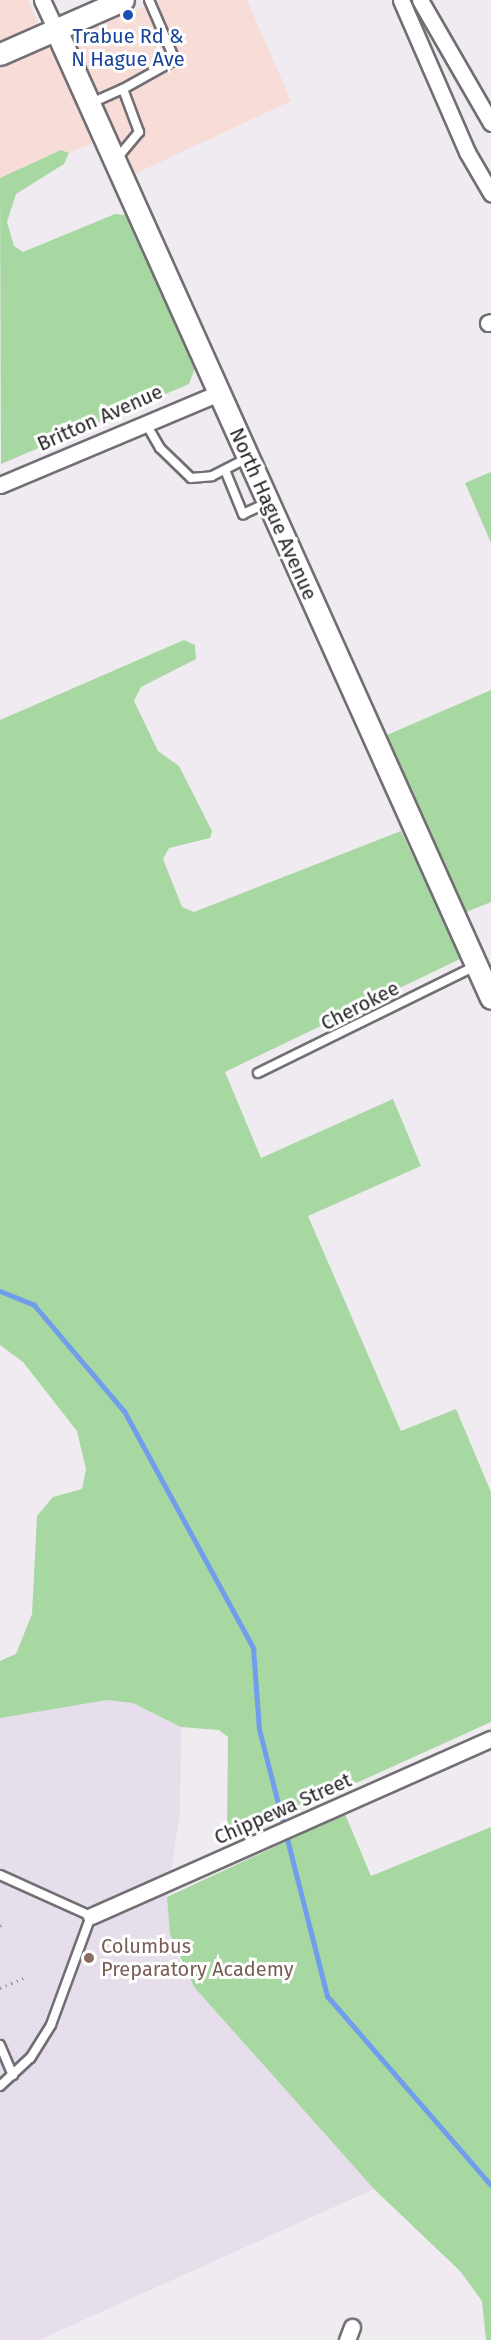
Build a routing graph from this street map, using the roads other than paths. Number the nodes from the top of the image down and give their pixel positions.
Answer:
1 (42, 0) edge
2 (123, 0) edge
3 (149, 0) edge
4 (401, 0) edge
5 (420, 0) edge
6 (56, 30) junction
7 (0, 54) edge
8 (123, 89) junction
9 (89, 104) junction
10 (491, 123) edge
11 (115, 160) junction
12 (491, 193) edge
13 (219, 393) junction
14 (144, 421) junction
15 (248, 457) junction
16 (225, 470) junction
17 (0, 485) edge
18 (268, 502) junction
19 (477, 966) junction
20 (491, 998) edge
21 (258, 1073) dead end
22 (491, 1739) edge
23 (0, 1875) edge
24 (91, 1916) junction
25 (0, 2045) edge
26 (13, 2075) junction
27 (0, 2086) edge

1 - 6 street
2 - 6 main road
3 - 8 lane
4 - 12 street
5 - 10 street
6 - 7 main road
6 - 9 main road, North Hague Avenue
8 - 9 lane
8 - 11 lane
9 - 11 main road, North Hague Avenue
11 - 13 main road, North Hague Avenue
13 - 14 street, Britton Avenue
13 - 15 main road, North Hague Avenue
14 - 16 lane
14 - 17 street, Britton Avenue
15 - 16 lane
15 - 18 main road, North Hague Avenue
16 - 18 lane
18 - 19 main road, North Hague Avenue
19 - 20 main road, North Hague Avenue
19 - 21 lane, Cherokee
22 - 24 street, Chippewa Street
23 - 24 lane
24 - 26 lane
25 - 26 lane
26 - 27 lane

